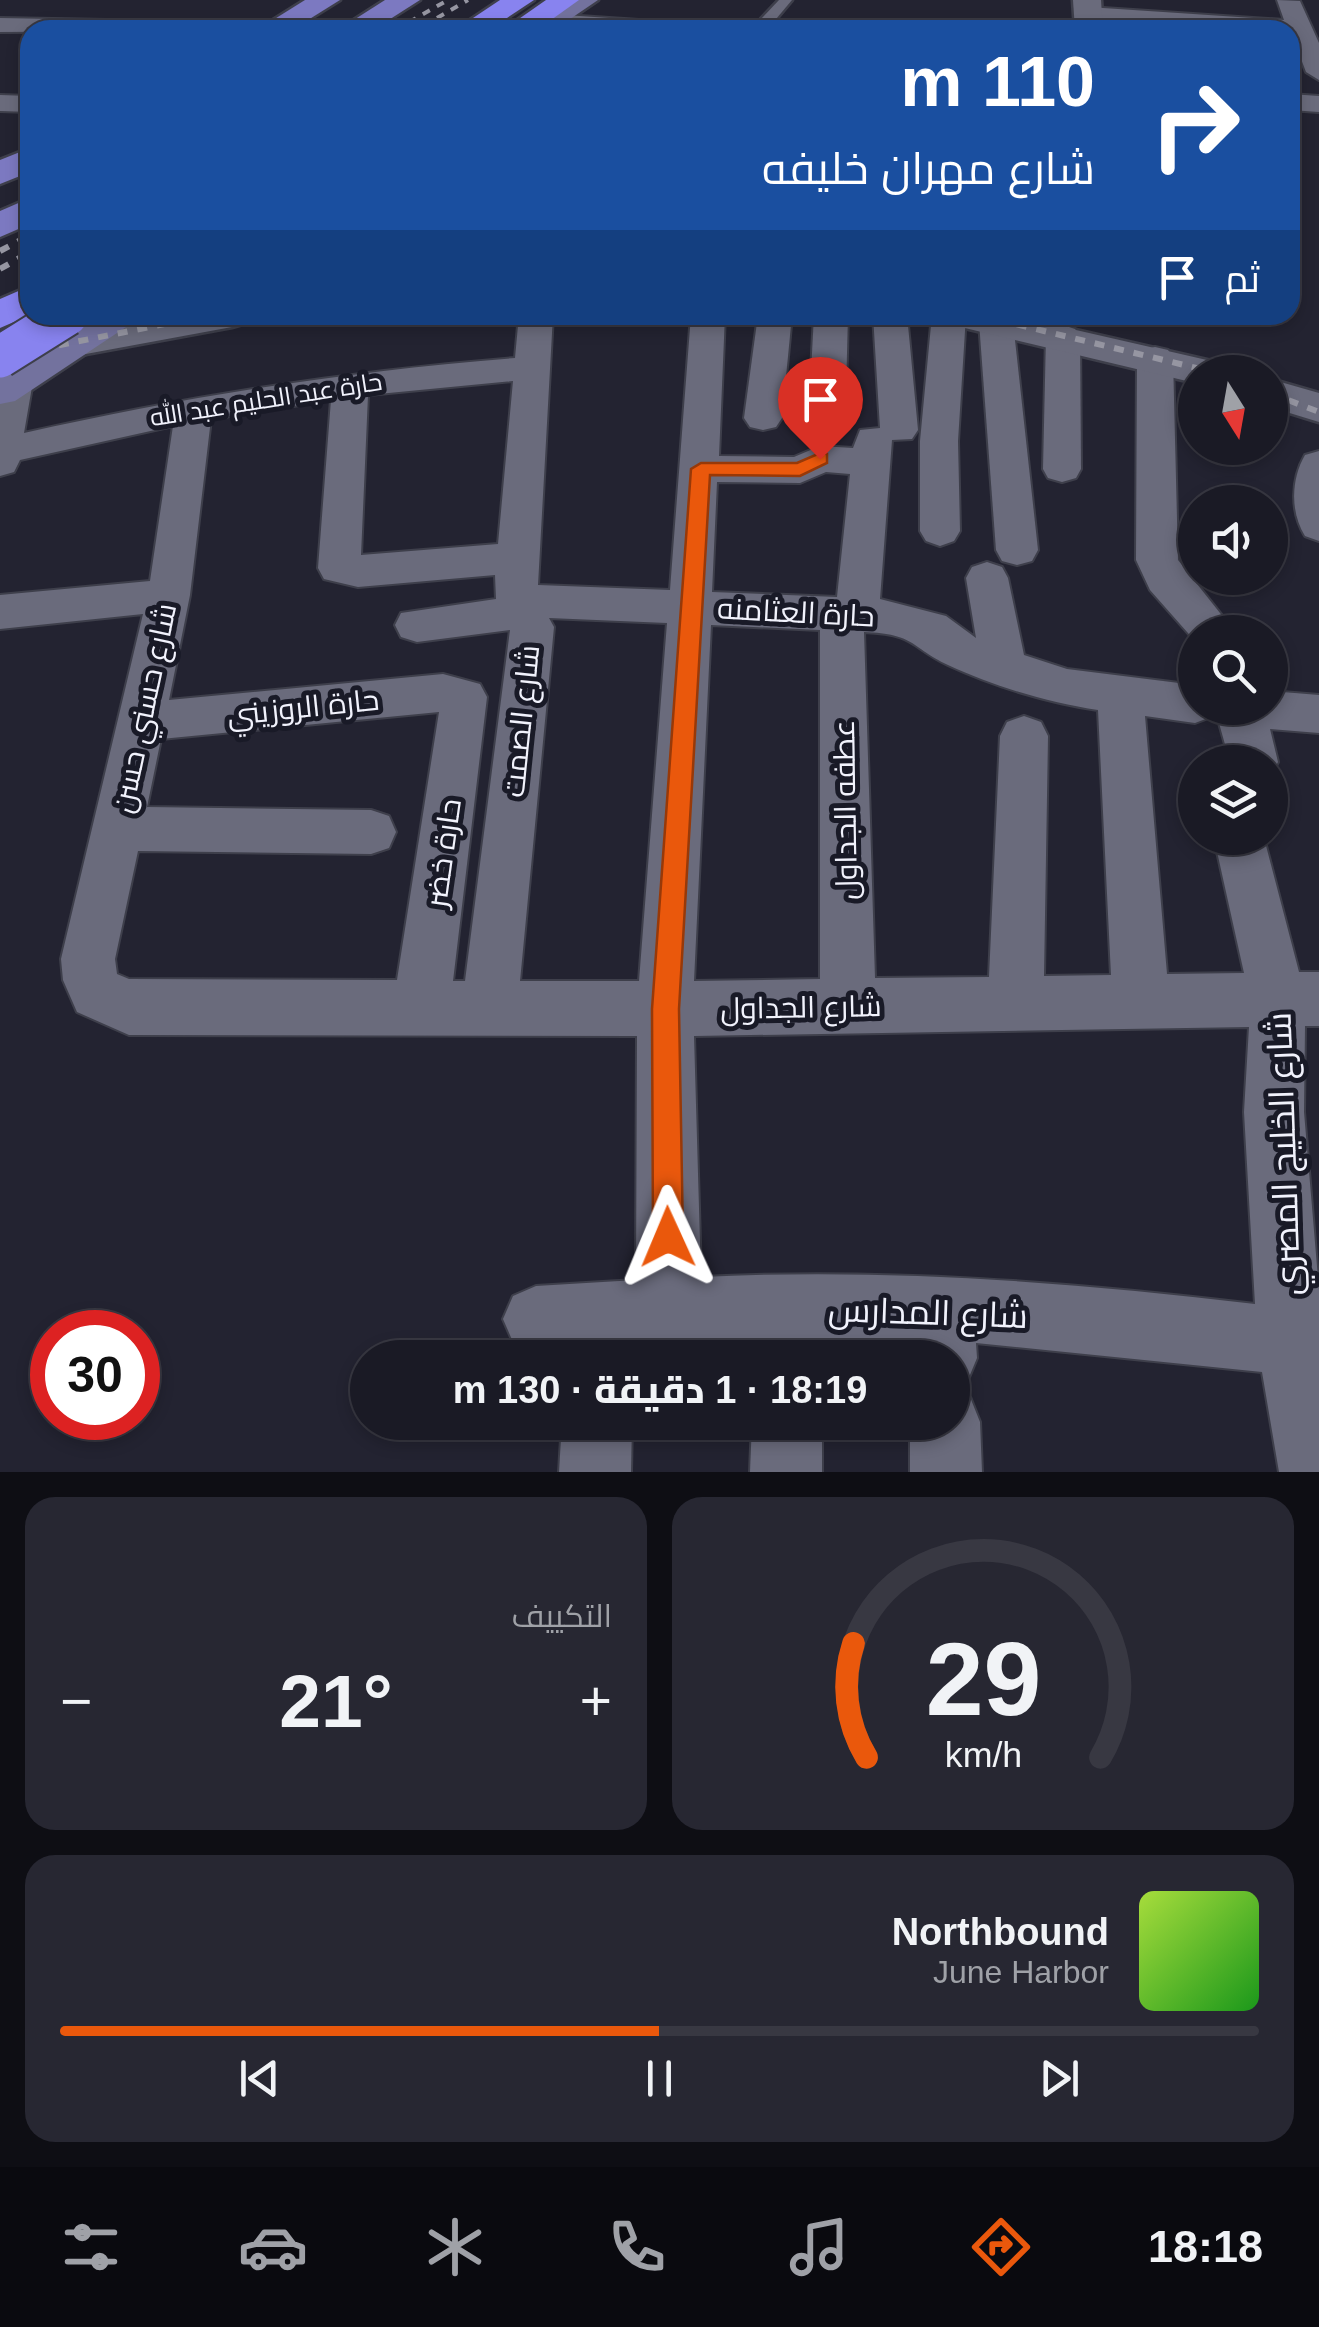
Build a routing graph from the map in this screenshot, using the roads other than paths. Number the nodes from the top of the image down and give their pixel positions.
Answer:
1 (326, 0) edge
2 (406, 0) edge
3 (520, 0) edge
4 (584, 0) edge
5 (786, 0) edge
6 (1208, 11) edge
7 (1088, 15) edge
8 (1300, 16) edge
9 (287, 20) edge
10 (370, 20) edge
11 (486, 20) edge
12 (549, 20) edge
13 (768, 20) edge
14 (1308, 65) edge
15 (117, 325) edge
16 (535, 325) edge
17 (708, 325) edge
18 (774, 325) edge
19 (830, 325) edge
20 (889, 325) edge
21 (948, 325) edge
22 (978, 325) edge
23 (1010, 325) edge
24 (1148, 325) edge
25 (71, 329) edge
26 (1063, 336) junction
27 (1155, 358) junction
28 (1178, 364) edge
29 (532, 368) junction
30 (5, 376) edge
31 (350, 384) junction
32 (828, 391) dead end
33 (1288, 398) edge
34 (194, 408) junction
35 (1319, 408) edge
36 (763, 418) dead end
37 (881, 444) junction
38 (1, 457) edge
39 (1319, 464) edge
40 (701, 469) junction
41 (1062, 469) dead end
42 (1319, 526) edge
43 (940, 530) dead end
44 (520, 590) junction
45 (169, 595) junction
46 (689, 608) junction
47 (0, 612) edge
48 (849, 614) junction
49 (1198, 615) edge
50 (417, 625) dead end
51 (1003, 664) junction
52 (464, 697) joint
53 (1120, 697) junction
54 (1178, 702) edge
55 (1288, 712) edge
56 (1319, 714) edge
57 (141, 722) junction
58 (1024, 736) dead end
59 (117, 828) junction
60 (372, 832) dead end
61 (1245, 855) edge
62 (1299, 999) edge
63 (103, 1002) joint
64 (1141, 1003) junction
65 (1016, 1004) junction
66 (848, 1006) junction
67 (421, 1009) junction
68 (665, 1009) junction
69 (489, 1010) junction
70 (668, 1313) junction
71 (536, 1319) dead end
72 (789, 1332) edge
73 (943, 1334) edge
74 (600, 1336) edge
75 (1305, 1344) edge
76 (596, 1440) edge
77 (787, 1440) edge
78 (945, 1440) edge
79 (595, 1472) edge
80 (786, 1472) edge
81 (946, 1472) edge
82 (1315, 1472) edge

1 - 9 main road
2 - 10 main road
3 - 11 highway
4 - 12 main road
5 - 13 lane
6 - 7 street
6 - 8 street
8 - 14 street
15 - 25 street
16 - 29 street, شارع الصمت
17 - 40 street
18 - 36 street
19 - 32 street
20 - 37 street, عطفه الجداول
21 - 43 street
22 - 51 street
23 - 26 street
24 - 27 street
25 - 30 main road
26 - 27 street
26 - 41 street
27 - 28 street
27 - 49 street
29 - 31 street, حارة عبد الحليم عبد الله
29 - 44 street, شارع الصمت
30 - 38 street
31 - 34 street, حارة عبد الحليم عبد الله
31 - 44 street
33 - 35 street
34 - 38 street, حارة عبد الحليم عبد الله
34 - 45 street, شارع حسني حسن
37 - 40 street
37 - 48 street, عطفه الجداول
39 - 42 street
40 - 46 street
44 - 46 street, حارة العثامنه
44 - 50 street
44 - 69 street, شارع الصمت
45 - 47 street
45 - 57 street, شارع حسني حسن
46 - 48 street, حارة العثامنه
46 - 68 street
48 - 51 street, حارة العثامنه
48 - 66 street, عطفه الجداول
51 - 53 street, حارة العثامنه
52 - 57 street, حارة الروزيني
52 - 67 street, حارة خضر
53 - 54 street, حارة العثامنه
53 - 64 street
55 - 56 street
57 - 59 street, شارع حسني حسن
58 - 65 street
59 - 60 street
59 - 63 street, شارع حسني حسن
61 - 62 street, شارع الخليج المصري
62 - 64 street, شارع الجداول
62 - 75 street, شارع الخليج المصري
63 - 67 street, شارع الجداول
64 - 65 street, شارع الجداول
65 - 66 street, شارع الجداول
66 - 68 street, شارع الجداول
67 - 69 street, شارع الجداول
68 - 69 street, شارع الجداول
68 - 70 street
70 - 72 street, شارع المدارس
70 - 74 street, شارع المدارس
71 - 74 street, شارع المدارس
72 - 73 street, شارع المدارس
73 - 75 street, شارع المدارس
75 - 82 street, شارع الخليج المصري
76 - 79 street
77 - 80 street
78 - 81 street

